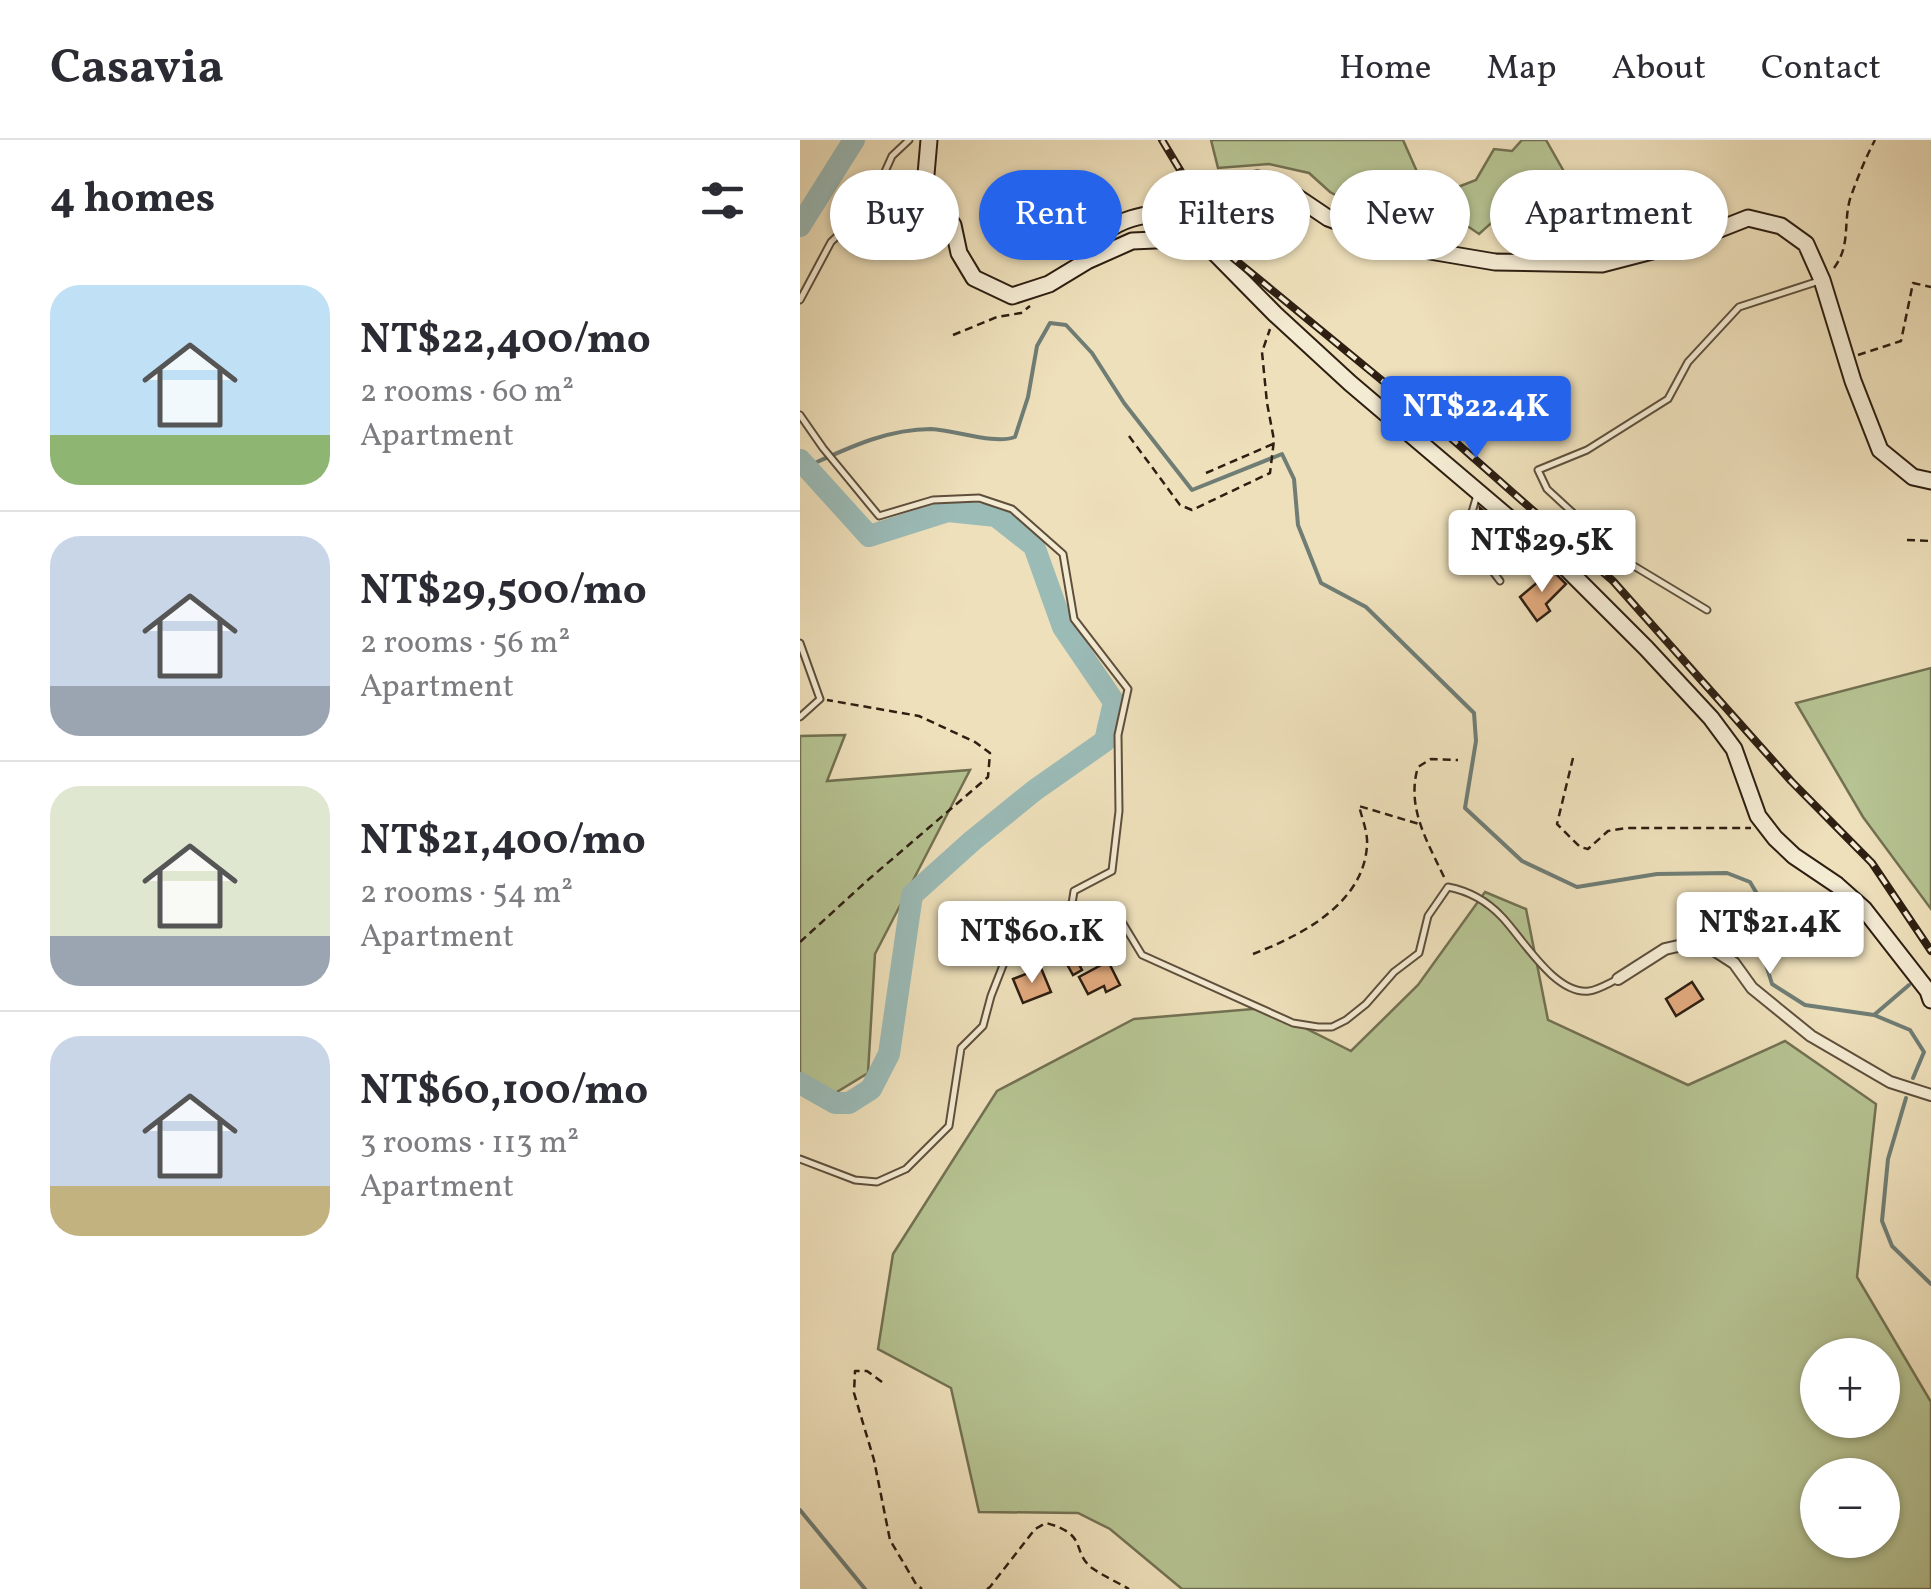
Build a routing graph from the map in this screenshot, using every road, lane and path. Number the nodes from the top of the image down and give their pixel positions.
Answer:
1 (908, 140) edge
2 (929, 140) edge
3 (1875, 140) edge
4 (1122, 224) edge
5 (1122, 245) edge
6 (1087, 260) edge
7 (1822, 280) junction
8 (1931, 287) edge
9 (800, 300) edge
10 (1275, 314) junction
11 (1847, 359) junction
12 (800, 415) edge
13 (1130, 436) dead end
14 (1273, 444) junction
15 (1206, 473) dead end
16 (1931, 481) edge
17 (1478, 492) junction
18 (1907, 540) dead end
19 (1931, 541) edge
20 (1500, 581) dead end
21 (1707, 610) dead end
22 (800, 643) edge
23 (820, 699) junction
24 (800, 718) edge
25 (1573, 758) dead end
26 (1458, 760) dead end
27 (1419, 824) junction
28 (1768, 828) junction
29 (1448, 887) junction
30 (1071, 910) junction
31 (800, 942) edge
32 (1254, 954) dead end
33 (1618, 978) joint
34 (1931, 1000) edge
35 (1931, 1094) edge
36 (800, 1159) edge
37 (882, 1382) dead end
38 (922, 1589) edge
39 (987, 1589) edge
40 (1129, 1589) edge

1 - 9 lane
2 - 6 street
3 - 7 path
4 - 7 street
5 - 10 street
7 - 11 street
7 - 21 lane
8 - 11 path
10 - 14 path
10 - 17 street
11 - 16 street
12 - 30 lane
13 - 14 path
14 - 15 path
17 - 20 lane
17 - 28 street
18 - 19 path
22 - 23 lane
23 - 24 lane
23 - 31 path
25 - 28 path
26 - 27 path
27 - 29 path
27 - 32 path
28 - 34 street
29 - 30 lane
29 - 33 lane
30 - 36 lane
33 - 35 street
37 - 38 path
39 - 40 path

